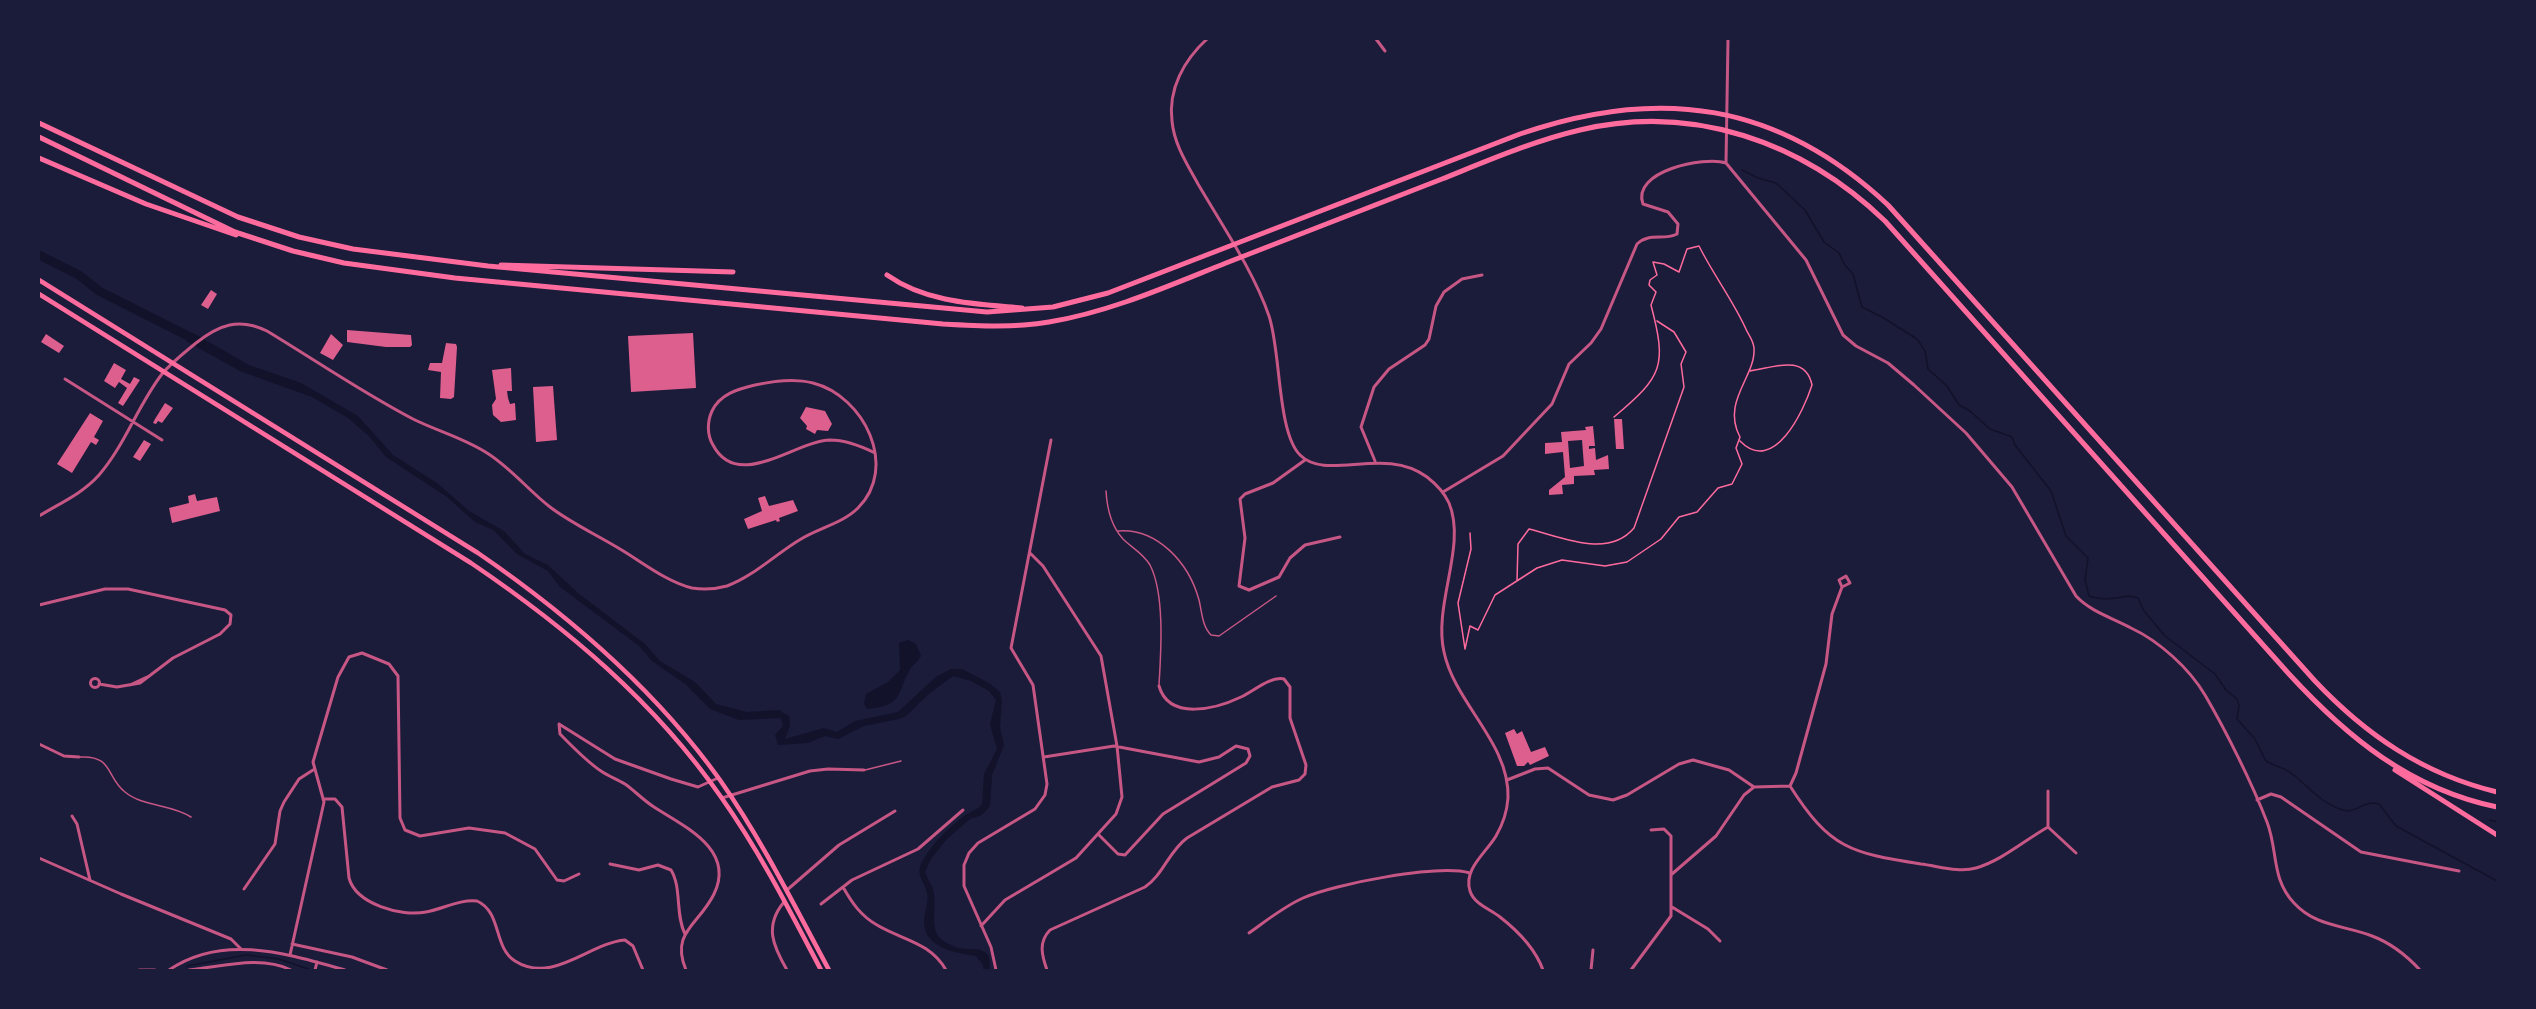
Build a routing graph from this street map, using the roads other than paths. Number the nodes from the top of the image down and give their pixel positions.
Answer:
1 (1207, 39) edge
2 (1376, 39) edge
3 (1728, 39) edge
4 (1385, 51) dead end
5 (39, 123) edge
6 (39, 137) edge
7 (39, 158) edge
8 (1726, 163) junction
9 (259, 240) junction
10 (488, 266) junction
11 (733, 272) dead end
12 (887, 275) dead end
13 (1482, 275) dead end
14 (39, 280) edge
15 (39, 294) edge
16 (1036, 310) junction
17 (172, 363) junction
18 (163, 373) junction
19 (65, 380) dead end
20 (132, 422) junction
21 (162, 440) dead end
22 (1051, 440) dead end
23 (875, 453) junction
24 (1305, 460) junction
25 (1375, 462) junction
26 (1106, 491) dead end
27 (1443, 492) junction
28 (39, 516) edge
29 (1117, 531) junction
30 (1340, 537) dead end
31 (1030, 552) junction
32 (1842, 586) dead end
33 (1276, 596) dead end
34 (39, 605) edge
35 (99, 684) dead end
36 (1159, 686) joint
37 (39, 744) edge
38 (1117, 746) junction
39 (79, 757) joint
40 (1044, 757) junction
41 (902, 761) dead end
42 (2385, 761) junction
43 (313, 770) junction
44 (864, 770) joint
45 (718, 778) junction
46 (1507, 780) junction
47 (711, 783) junction
48 (1790, 786) junction
49 (1754, 787) junction
50 (2048, 791) dead end
51 (2497, 792) edge
52 (729, 794) junction
53 (722, 798) junction
54 (324, 799) junction
55 (2257, 800) junction
56 (2497, 807) edge
57 (963, 810) dead end
58 (895, 811) dead end
59 (72, 816) dead end
60 (191, 817) dead end
61 (2048, 827) junction
62 (1651, 830) dead end
63 (1098, 834) junction
64 (2497, 835) edge
65 (2076, 853) dead end
66 (39, 858) edge
67 (610, 864) dead end
68 (2459, 871) dead end
69 (1470, 873) junction
70 (579, 874) dead end
71 (1672, 875) junction
72 (90, 880) junction
73 (842, 887) junction
74 (244, 889) dead end
75 (787, 890) junction
76 (785, 900) junction
77 (821, 904) dead end
78 (1672, 907) junction
79 (981, 926) junction
80 (1249, 933) dead end
81 (685, 934) junction
82 (1720, 941) dead end
83 (292, 944) junction
84 (241, 949) junction
85 (1593, 950) dead end
86 (290, 955) junction
87 (317, 962) junction
88 (139, 970) edge
89 (155, 970) edge
90 (171, 970) edge
91 (189, 970) edge
92 (291, 970) edge
93 (315, 970) edge
94 (345, 970) edge
95 (387, 970) edge
96 (644, 970) edge
97 (686, 970) edge
98 (787, 970) edge
99 (821, 970) edge
100 (829, 970) edge
101 (946, 970) edge
102 (996, 970) edge
103 (1047, 970) edge
104 (1543, 970) edge
105 (1591, 970) edge
106 (1631, 970) edge
107 (2421, 970) edge

1 - 24 street
2 - 4 street
3 - 8 street
5 - 10 highway
6 - 9 highway
7 - 9 highway
8 - 27 street
8 - 55 street
9 - 42 highway
10 - 11 highway
10 - 16 highway
12 - 16 highway
13 - 25 street
14 - 17 main road
15 - 18 main road
16 - 51 highway
17 - 18 street
17 - 23 street
17 - 45 main road
18 - 20 street
18 - 47 main road
19 - 20 street
20 - 21 street
20 - 28 street
22 - 31 street
23 - 23 street
24 - 25 street
24 - 30 street
25 - 27 street
26 - 29 lane
27 - 46 street
29 - 33 lane
29 - 36 lane
31 - 38 street
31 - 40 street
32 - 48 street
34 - 35 street
36 - 103 street
37 - 39 street
38 - 40 street
38 - 63 street
38 - 63 street
39 - 60 lane
40 - 79 street
41 - 44 lane
42 - 56 highway
42 - 64 highway
43 - 54 street
43 - 70 street
43 - 74 street
44 - 52 street
45 - 47 street
45 - 52 main road
46 - 49 street
46 - 69 street
47 - 53 main road
47 - 81 street
48 - 49 street
48 - 61 street
49 - 71 street
50 - 61 street
52 - 53 street
52 - 75 main road
53 - 76 main road
54 - 83 street
54 - 96 street
55 - 68 street
55 - 107 street
57 - 73 street
58 - 75 street
59 - 72 street
61 - 65 street
62 - 71 street
63 - 79 street
66 - 72 street
67 - 81 street
69 - 80 street
69 - 104 street
71 - 78 street
72 - 84 street
73 - 77 street
73 - 101 street
75 - 100 main road
76 - 98 street
76 - 99 main road
78 - 82 street
78 - 106 street
79 - 102 street
81 - 97 street
83 - 86 street
83 - 95 street
84 - 86 street
84 - 90 street
85 - 105 street
86 - 87 street
87 - 93 street
87 - 94 street
88 - 89 street
91 - 92 street

